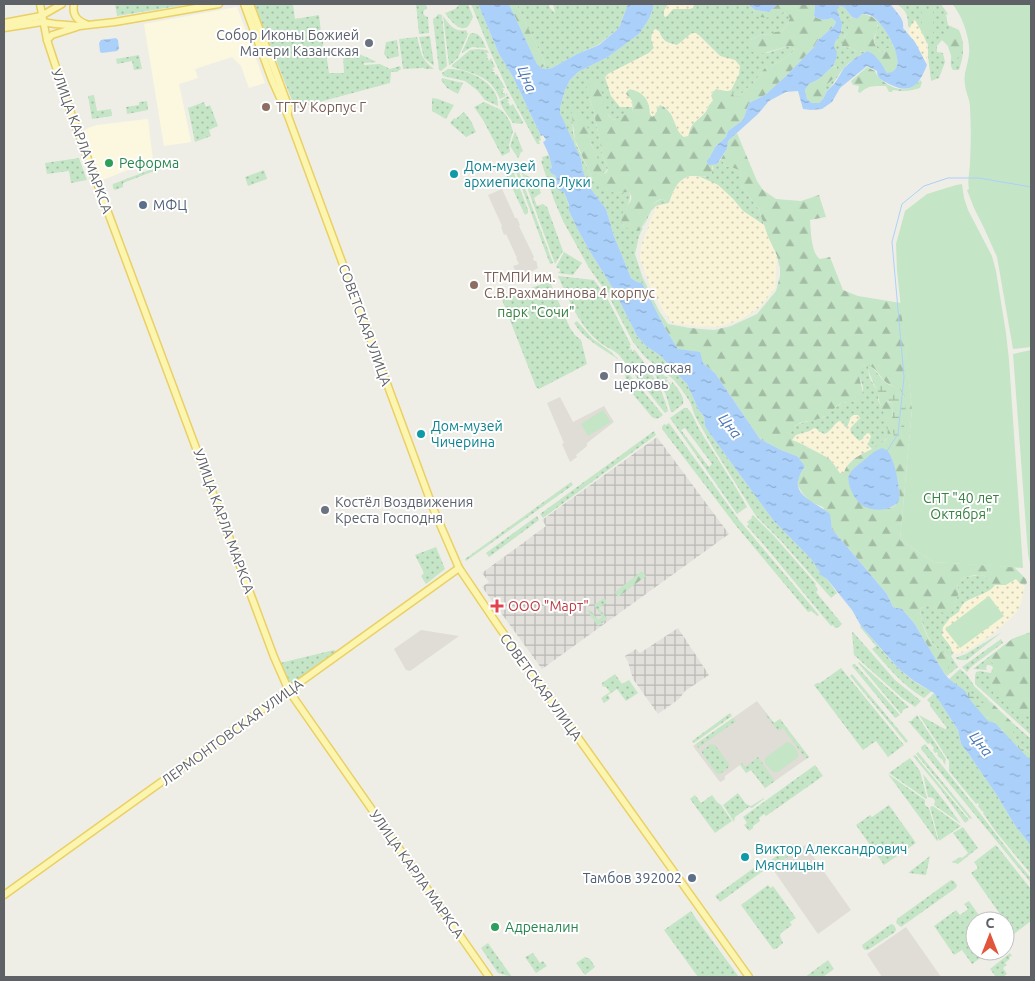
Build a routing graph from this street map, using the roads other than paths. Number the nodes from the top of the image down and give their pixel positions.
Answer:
1 (40, 4) edge
2 (62, 4) edge
3 (74, 4) edge
4 (220, 4) edge
5 (244, 4) edge
6 (250, 4) edge
7 (42, 19) junction
8 (4, 23) edge
9 (88, 25) junction
10 (80, 26) junction
11 (4, 28) edge
12 (46, 40) junction
13 (288, 116) junction
14 (459, 568) junction
15 (289, 691) junction
16 (4, 895) edge
17 (489, 977) edge
18 (749, 977) edge

1 - 7 main road, УЛИЦА КАРЛА МАРКСА
2 - 7 main road
3 - 9 main road
4 - 9 main road
5 - 13 main road, СОВЕТСКАЯ УЛИЦА
6 - 13 main road, СОВЕТСКАЯ УЛИЦА
7 - 8 main road
7 - 10 main road
7 - 11 main road
7 - 12 main road, УЛИЦА КАРЛА МАРКСА
9 - 10 main road
10 - 12 main road
12 - 15 main road, УЛИЦА КАРЛА МАРКСА
13 - 14 main road, СОВЕТСКАЯ УЛИЦА
14 - 15 main road, ЛЕРМОНТОВСКАЯ УЛИЦА
14 - 18 main road, СОВЕТСКАЯ УЛИЦА
15 - 16 main road, ЛЕРМОНТОВСКАЯ УЛИЦА
15 - 17 main road, УЛИЦА КАРЛА МАРКСА

